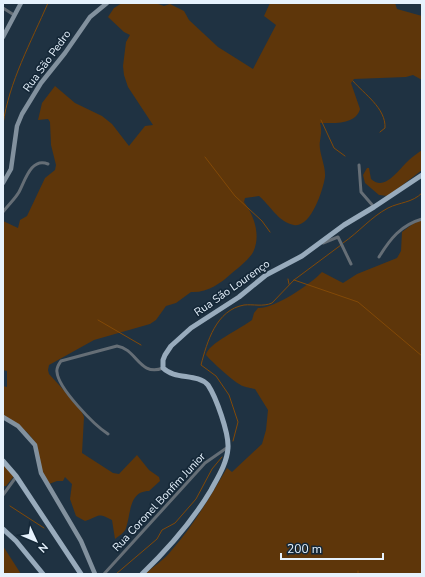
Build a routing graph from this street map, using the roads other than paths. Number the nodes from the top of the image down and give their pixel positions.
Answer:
1 (21, 3) edge
2 (107, 3) edge
3 (3, 8) edge
4 (14, 15) junction
5 (3, 36) edge
6 (48, 164) dead end
7 (359, 165) dead end
8 (421, 178) edge
9 (3, 183) edge
10 (374, 207) junction
11 (3, 212) edge
12 (422, 219) edge
13 (312, 249) junction
14 (379, 257) dead end
15 (351, 264) dead end
16 (164, 368) junction
17 (3, 417) edge
18 (108, 434) dead end
19 (228, 446) junction
20 (206, 454) dead end
21 (209, 459) junction
22 (3, 461) edge
23 (16, 476) junction
24 (5, 489) edge
25 (3, 495) edge
26 (3, 529) edge
27 (107, 573) edge
28 (43, 574) edge
29 (81, 574) edge
30 (95, 574) edge
31 (142, 574) edge

1 - 4 street
2 - 9 street, Rua São Pedro
3 - 4 street
4 - 5 street
6 - 11 street
7 - 10 street
8 - 10 main road, Rua São Lourenço
10 - 13 main road, Rua São Lourenço
12 - 14 street
13 - 15 street
13 - 16 main road, Rua São Lourenço
16 - 18 street
16 - 19 main road
17 - 30 street
19 - 21 street, Rua Coronel Bonfim Junior
19 - 31 main road
20 - 21 street
21 - 27 street, Rua Coronel Bonfim Junior
22 - 23 main road
23 - 24 street
23 - 29 main road
24 - 25 street
26 - 28 main road

